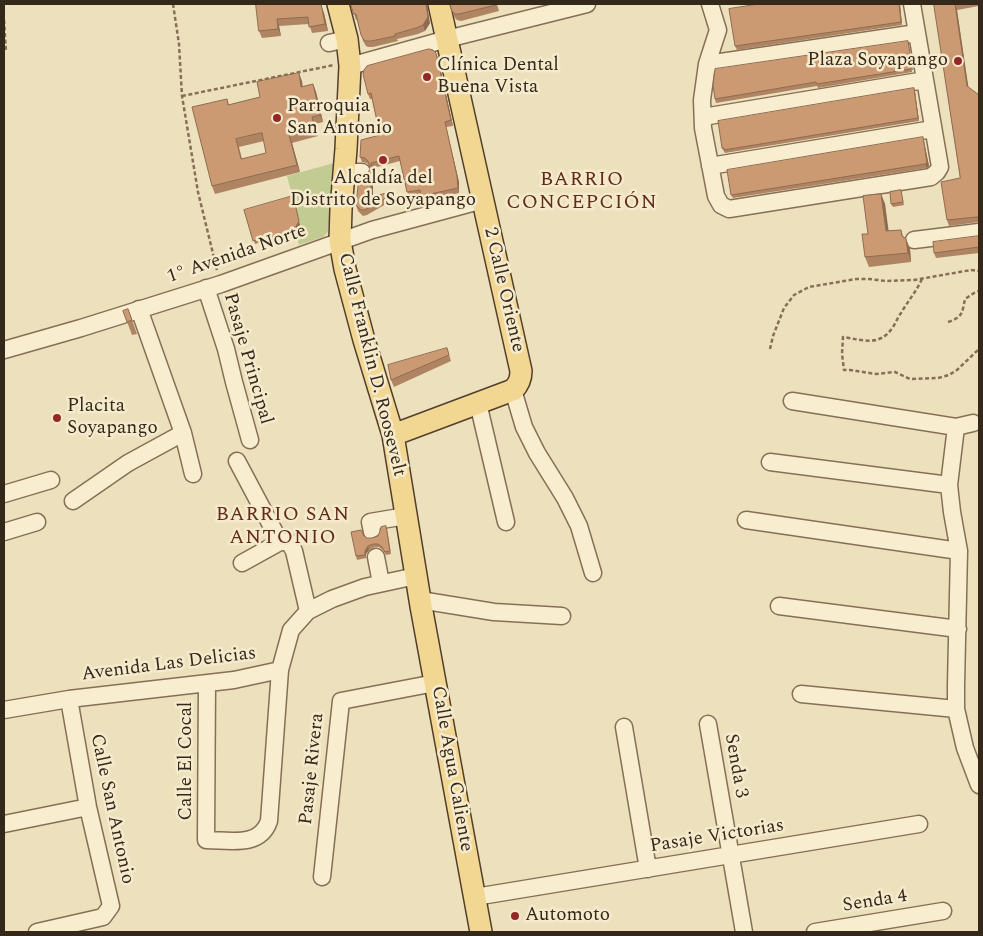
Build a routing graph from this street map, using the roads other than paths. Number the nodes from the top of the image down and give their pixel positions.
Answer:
1 (338, 4) edge
2 (439, 4) edge
3 (586, 4) edge
4 (710, 4) edge
5 (722, 4) edge
6 (912, 4) edge
7 (718, 30) junction
8 (917, 33) junction
9 (447, 39) junction
10 (707, 64) junction
11 (350, 66) junction
12 (925, 80) junction
13 (703, 117) junction
14 (933, 128) junction
15 (710, 166) junction
16 (483, 200) junction
17 (979, 232) edge
18 (914, 240) dead end
19 (340, 241) junction
20 (213, 286) junction
21 (139, 309) junction
22 (4, 350) edge
23 (513, 390) junction
24 (792, 401) dead end
25 (478, 403) junction
26 (973, 423) dead end
27 (956, 427) junction
28 (183, 433) junction
29 (393, 435) junction
30 (250, 440) dead end
31 (237, 461) dead end
32 (770, 462) dead end
33 (193, 474) dead end
34 (51, 480) dead end
35 (949, 485) junction
36 (4, 494) edge
37 (73, 500) dead end
38 (406, 516) junction
39 (746, 520) dead end
40 (38, 522) dead end
41 (506, 522) dead end
42 (4, 532) edge
43 (372, 532) dead end
44 (280, 542) junction
45 (959, 551) junction
46 (376, 556) dead end
47 (242, 563) dead end
48 (593, 573) dead end
49 (416, 576) junction
50 (381, 583) junction
51 (420, 603) junction
52 (779, 606) dead end
53 (308, 611) junction
54 (562, 616) dead end
55 (958, 629) junction
56 (280, 670) junction
57 (207, 683) junction
58 (435, 683) junction
59 (801, 694) dead end
60 (69, 699) junction
61 (956, 709) junction
62 (4, 710) edge
63 (708, 724) dead end
64 (624, 727) dead end
65 (979, 785) edge
66 (88, 807) junction
67 (4, 824) edge
68 (919, 824) dead end
69 (731, 855) junction
70 (648, 869) junction
71 (322, 877) dead end
72 (475, 897) junction
73 (943, 912) dead end
74 (37, 932) edge
75 (481, 932) edge
76 (744, 932) edge
77 (814, 932) edge

1 - 11 main road, Calle Franklin D. Roosevelt
2 - 9 main road, 2 Calle Oriente
3 - 9 street
4 - 7 street
5 - 7 street
6 - 8 street
7 - 10 street
8 - 10 street
8 - 12 street
9 - 11 street
9 - 16 main road, 2 Calle Oriente
10 - 13 street
11 - 19 main road, Calle Franklin D. Roosevelt
12 - 13 street
12 - 14 street
13 - 15 street
14 - 15 street
14 - 15 street
16 - 19 street, 1° Avenida Norte
16 - 23 main road, 2 Calle Oriente
17 - 18 street
19 - 20 street, 1° Avenida Norte
19 - 29 main road, Calle Franklin D. Roosevelt
20 - 21 street, 1° Avenida Norte
20 - 30 street, Pasaje Principal
21 - 22 street, 1° Avenida Norte
21 - 28 street
23 - 25 main road
23 - 48 street
24 - 27 street
25 - 29 main road
25 - 41 street
26 - 27 street
27 - 35 street
28 - 33 street
28 - 37 street
29 - 38 main road, Calle Franklin D. Roosevelt
31 - 44 street
32 - 35 street
34 - 36 street
35 - 45 street
38 - 43 street
38 - 49 main road, Calle Franklin D. Roosevelt
39 - 45 street
40 - 42 street
44 - 47 street
44 - 53 street
45 - 55 street
46 - 50 street
49 - 50 street, Avenida Las Delicias
49 - 51 main road, Calle Franklin D. Roosevelt
50 - 53 street, Avenida Las Delicias
51 - 54 street
51 - 58 main road, Calle Agua Caliente
52 - 55 street
53 - 56 street, Avenida Las Delicias
55 - 61 street
56 - 57 street, Avenida Las Delicias
56 - 57 street, Calle El Cocal
57 - 60 street, Avenida Las Delicias
58 - 71 street, Pasaje Rivera
58 - 72 main road, Calle Agua Caliente
59 - 61 street
60 - 62 street, Avenida Las Delicias
60 - 66 street, Calle San Antonio
61 - 65 street
63 - 69 street, Senda 3
64 - 70 street
66 - 67 street
66 - 74 street, Calle San Antonio
68 - 69 street, Pasaje Victorias
69 - 70 street, Pasaje Victorias
69 - 76 street, Senda 3
70 - 72 street, Pasaje Victorias
72 - 75 main road, Calle Agua Caliente
73 - 77 street, Senda 4

